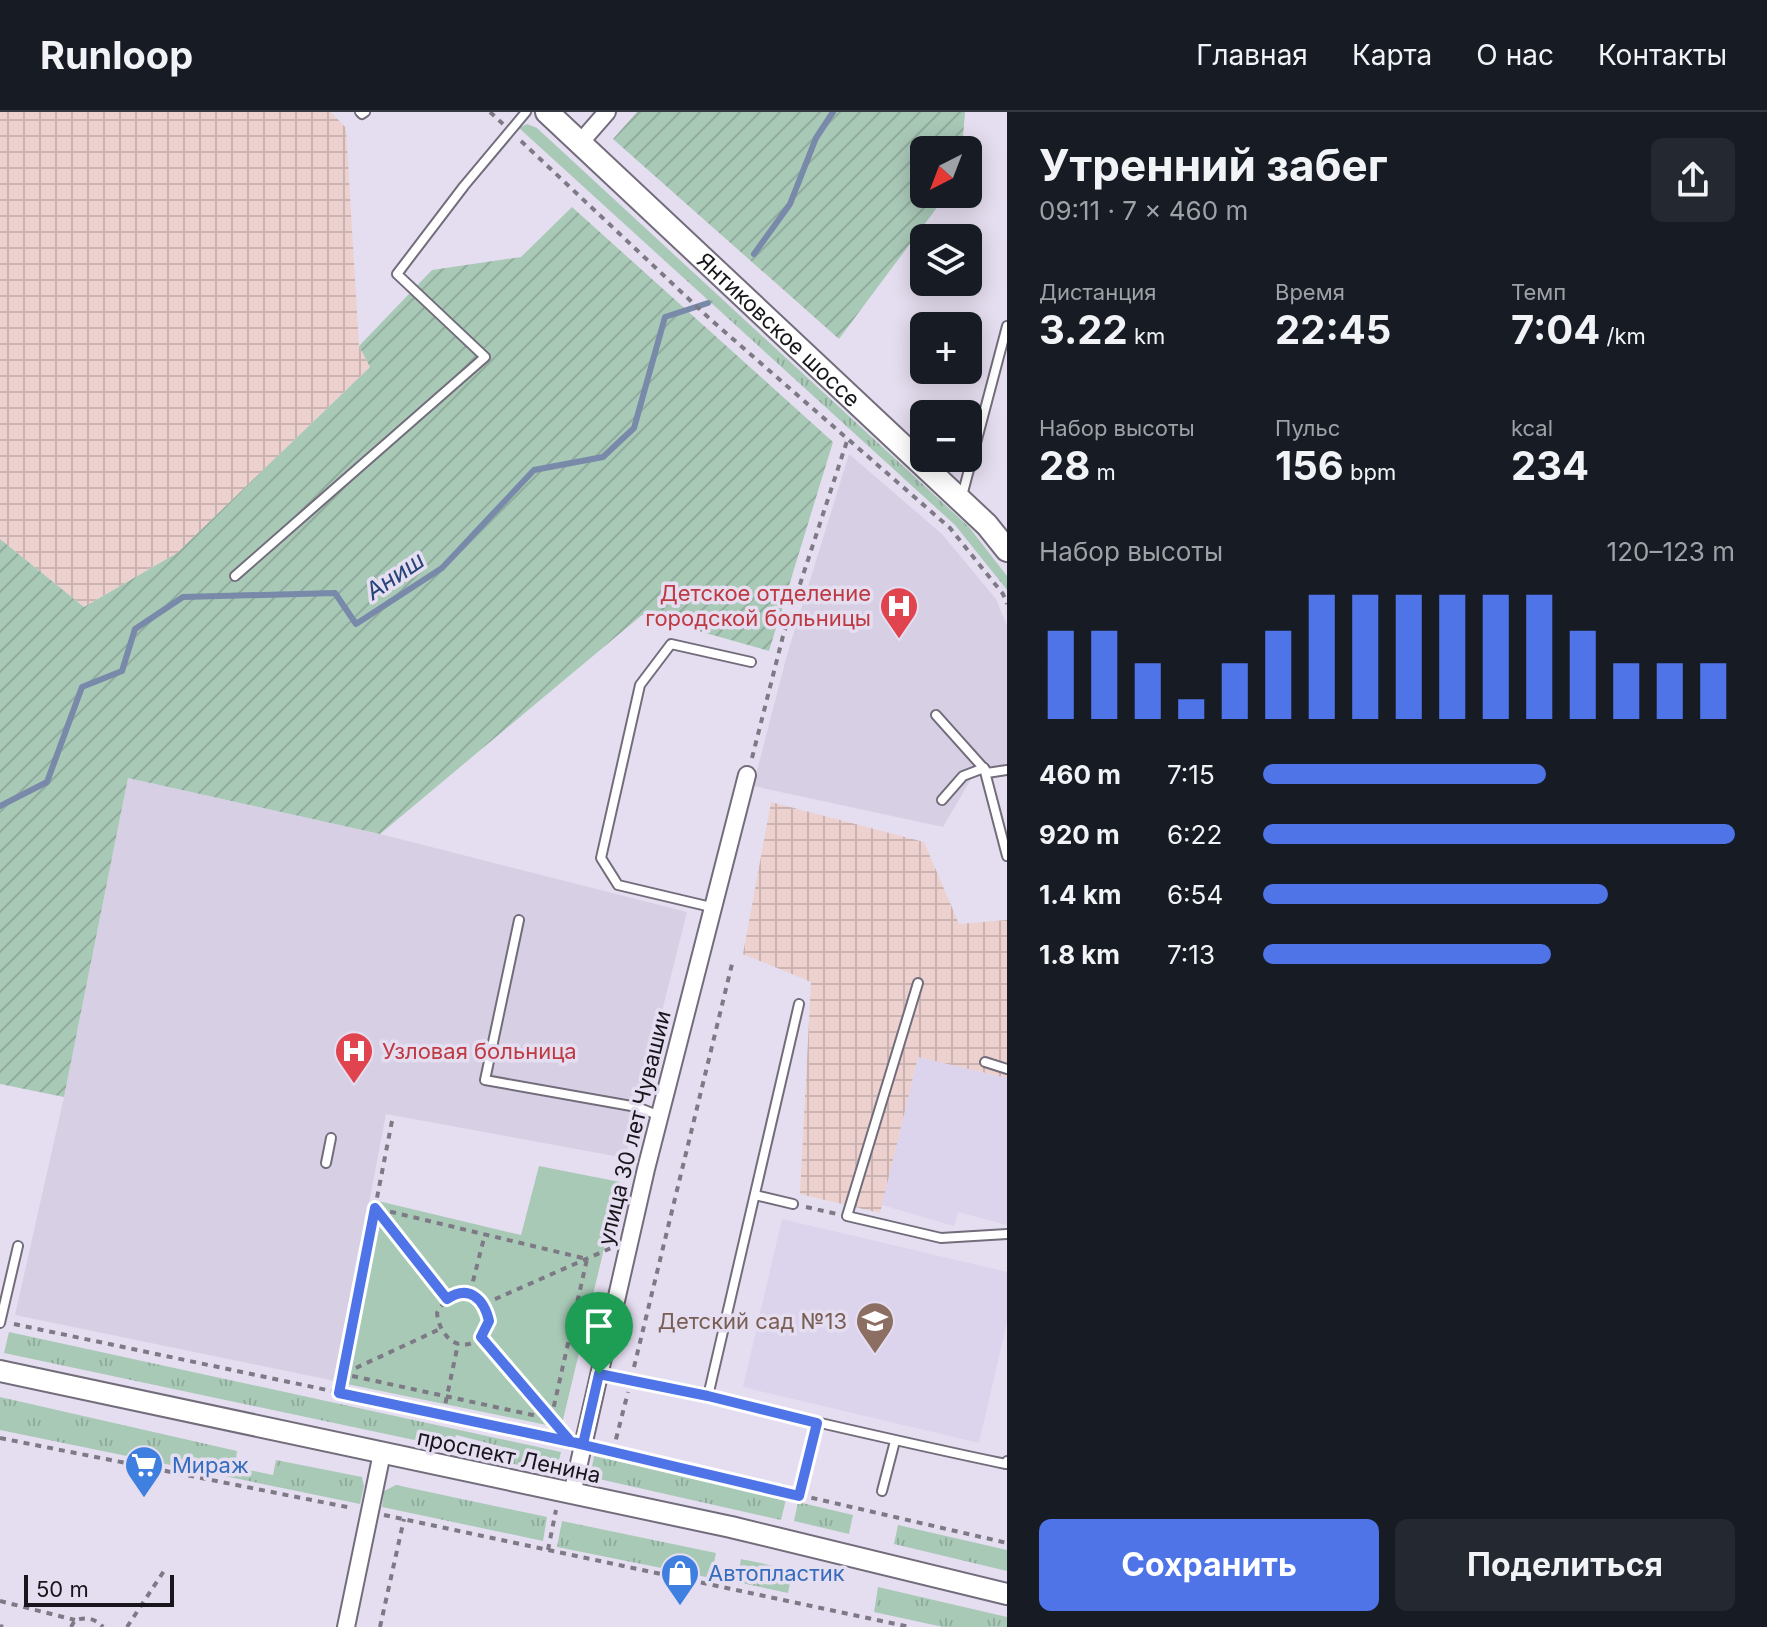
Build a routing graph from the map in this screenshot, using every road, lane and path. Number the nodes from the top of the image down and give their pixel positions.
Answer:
1 (490, 112) edge
2 (526, 112) edge
3 (547, 112) edge
4 (607, 112) edge
5 (510, 131) junction
6 (579, 144) junction
7 (1007, 326) edge
8 (848, 438) junction
9 (961, 501) junction
10 (1007, 550) edge
11 (235, 576) dead end
12 (1007, 604) edge
13 (751, 662) dead end
14 (936, 715) dead end
15 (984, 768) junction
16 (1007, 770) edge
17 (747, 775) joint
18 (942, 800) dead end
19 (1007, 856) edge
20 (711, 907) junction
21 (519, 920) dead end
22 (732, 964) dead end
23 (918, 983) dead end
24 (799, 1004) dead end
25 (985, 1062) dead end
26 (1007, 1069) edge
27 (660, 1116) junction
28 (392, 1121) dead end
29 (331, 1138) dead end
30 (326, 1163) dead end
31 (755, 1195) junction
32 (793, 1204) joint
33 (375, 1208) junction
34 (847, 1216) junction
35 (485, 1234) junction
36 (1007, 1234) edge
37 (18, 1246) dead end
38 (616, 1246) dead end
39 (587, 1259) junction
40 (470, 1293) junction
41 (447, 1299) junction
42 (484, 1304) junction
43 (0, 1322) edge
44 (440, 1329) junction
45 (481, 1337) junction
46 (458, 1344) junction
47 (0, 1371) edge
48 (343, 1374) junction
49 (599, 1374) junction
50 (630, 1381) junction
51 (339, 1393) junction
52 (708, 1396) junction
53 (448, 1397) junction
54 (443, 1415) junction
55 (551, 1419) junction
56 (817, 1423) junction
57 (0, 1438) edge
58 (895, 1441) junction
59 (583, 1444) junction
60 (613, 1451) junction
61 (382, 1453) junction
62 (1007, 1461) edge
63 (882, 1491) dead end
64 (572, 1494) junction
65 (799, 1496) junction
66 (371, 1512) junction
67 (404, 1519) junction
68 (1007, 1543) edge
69 (166, 1568) dead end
70 (1007, 1594) edge
71 (0, 1601) edge
72 (75, 1620) junction
73 (71, 1627) edge
74 (103, 1627) edge
75 (127, 1627) edge
76 (346, 1627) edge
77 (380, 1627) edge
78 (910, 1627) edge

1 - 5 path
2 - 5 lane
3 - 6 main road, Янтиковское шоссе
4 - 6 street
5 - 8 path
5 - 11 lane
6 - 9 main road, Янтиковское шоссе
7 - 9 lane
8 - 12 path
8 - 17 path
9 - 10 main road, Янтиковское шоссе
13 - 20 lane
14 - 15 lane
15 - 16 lane
15 - 18 lane
15 - 19 lane
17 - 20 street, улица 30 лет Чувашии
20 - 27 street, улица 30 лет Чувашии
21 - 27 lane
22 - 50 path
23 - 34 lane
24 - 31 lane
25 - 26 lane
27 - 49 street, улица 30 лет Чувашии
28 - 33 path
29 - 30 lane
31 - 32 lane
31 - 52 lane
32 - 34 path
33 - 35 path
33 - 41 path
33 - 48 path
34 - 36 lane
35 - 39 path
35 - 40 path
37 - 43 lane
38 - 39 path
39 - 42 path
39 - 55 path
40 - 41 path
40 - 42 path
41 - 44 path
42 - 45 path
43 - 51 path
44 - 46 path
44 - 48 path
45 - 46 path
45 - 55 path
46 - 53 path
47 - 61 street, проспект Ленина
48 - 51 path
48 - 53 path
49 - 50 lane
49 - 59 street, улица 30 лет Чувашии
50 - 52 lane
50 - 60 path
51 - 54 path
52 - 56 lane
53 - 54 path
53 - 55 path
54 - 55 path
56 - 58 lane
56 - 65 path
57 - 66 path
58 - 62 lane
58 - 63 lane
59 - 60 path
59 - 64 street, улица 30 лет Чувашии
60 - 65 path
61 - 64 street, проспект Ленина
61 - 66 street
64 - 70 street, проспект Ленина
65 - 68 path
66 - 67 path
66 - 76 street
67 - 77 path
67 - 78 path
69 - 75 path
71 - 72 path
72 - 73 path
72 - 74 path

